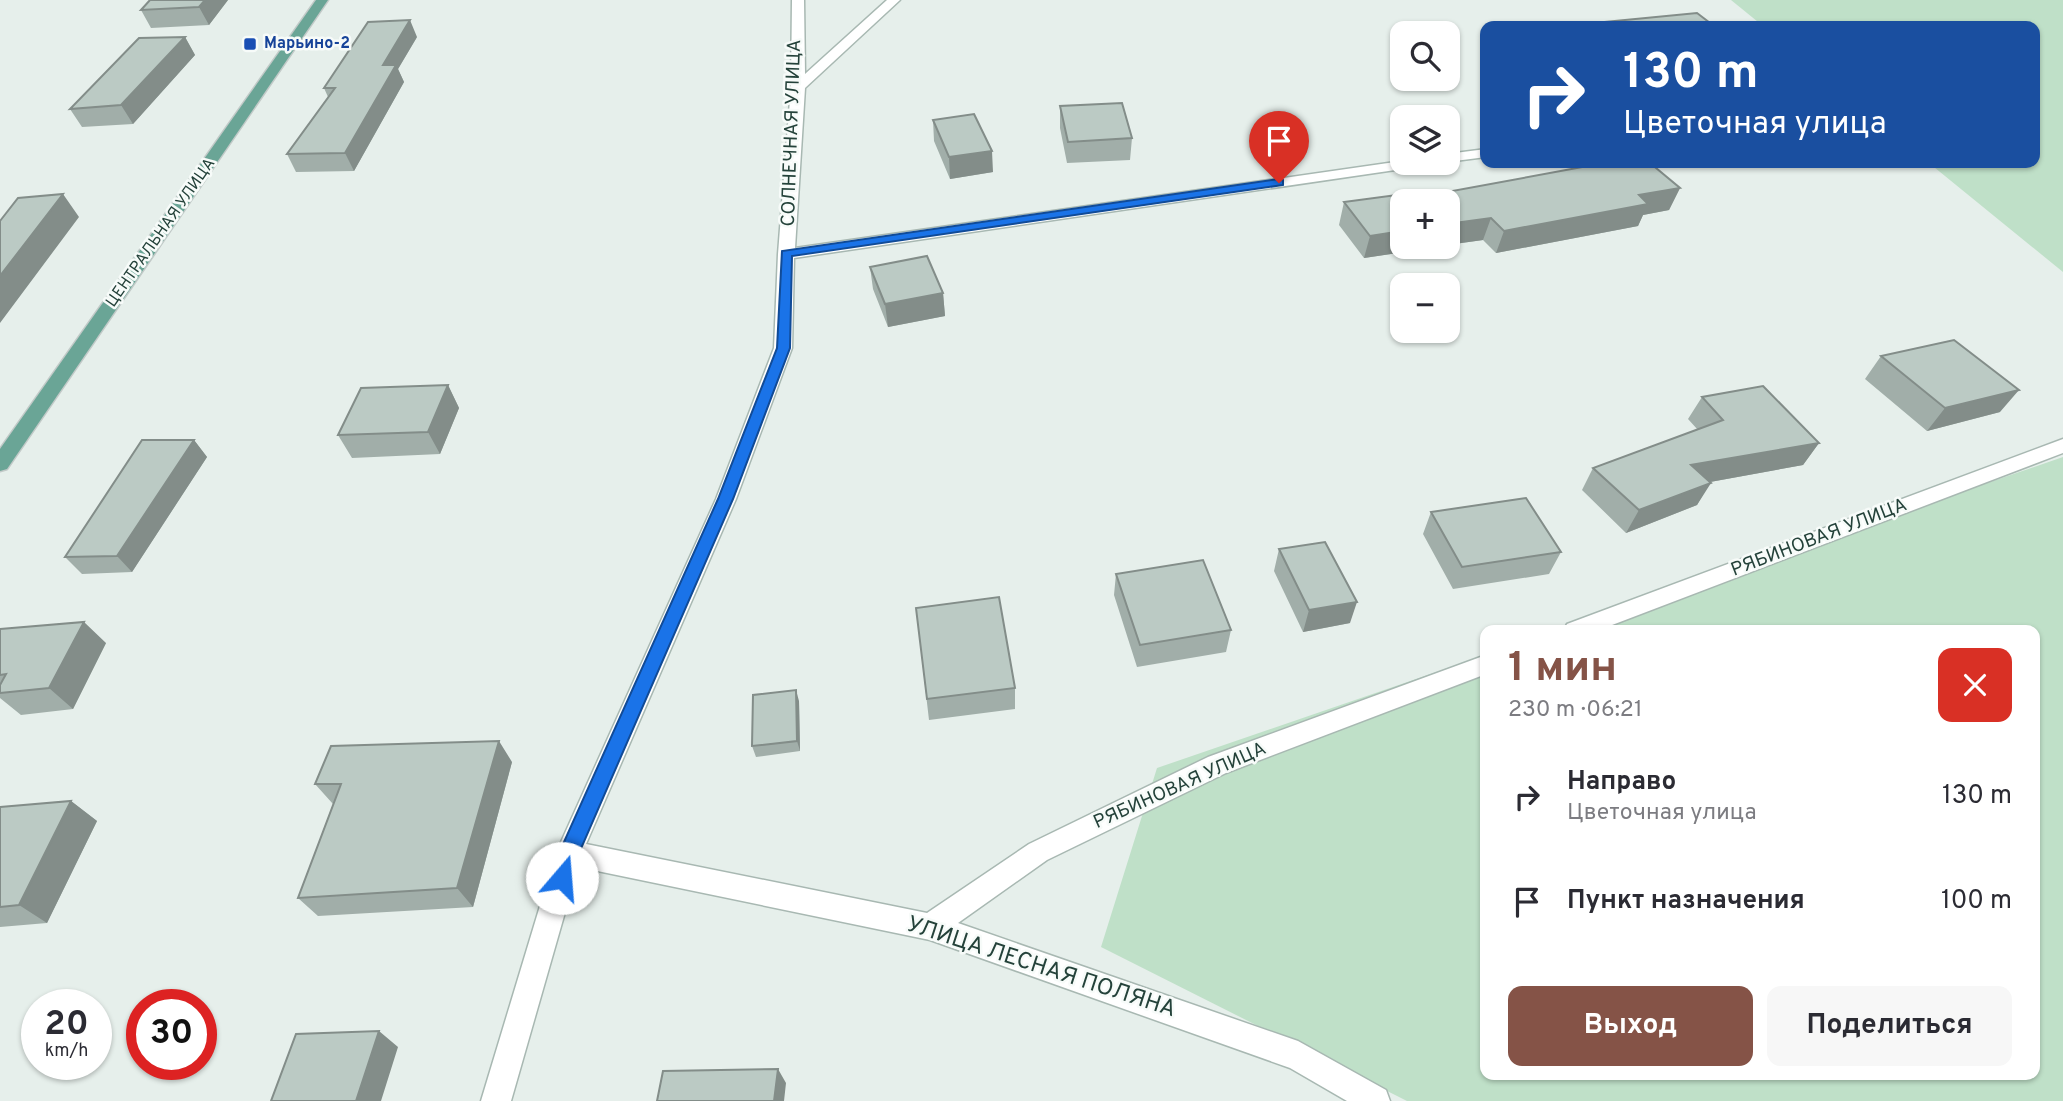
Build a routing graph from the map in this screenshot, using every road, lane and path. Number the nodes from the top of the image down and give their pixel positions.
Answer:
1 (322, 0) edge
2 (798, 0) edge
3 (894, 0) edge
4 (797, 87) junction
5 (1480, 154) edge
6 (1460, 156) edge
7 (1390, 167) edge
8 (786, 254) junction
9 (2063, 446) edge
10 (0, 464) edge
11 (1588, 625) edge
12 (1480, 666) edge
13 (569, 853) junction
14 (930, 927) junction
15 (496, 1101) edge
16 (1375, 1101) edge

1 - 10 main road, ЦЕНТРАЛЬНАЯ УЛИЦА
2 - 4 street, СОЛНЕЧНАЯ УЛИЦА
3 - 4 street
4 - 8 street, СОЛНЕЧНАЯ УЛИЦА
5 - 6 street
7 - 8 street
8 - 13 street, СОЛНЕЧНАЯ УЛИЦА
9 - 11 street, РЯБИНОВАЯ УЛИЦА
12 - 14 street, РЯБИНОВАЯ УЛИЦА
13 - 14 street, УЛИЦА ЛЕСНАЯ ПОЛЯНА
13 - 15 street, СОЛНЕЧНАЯ УЛИЦА
14 - 16 street, УЛИЦА ЛЕСНАЯ ПОЛЯНА

